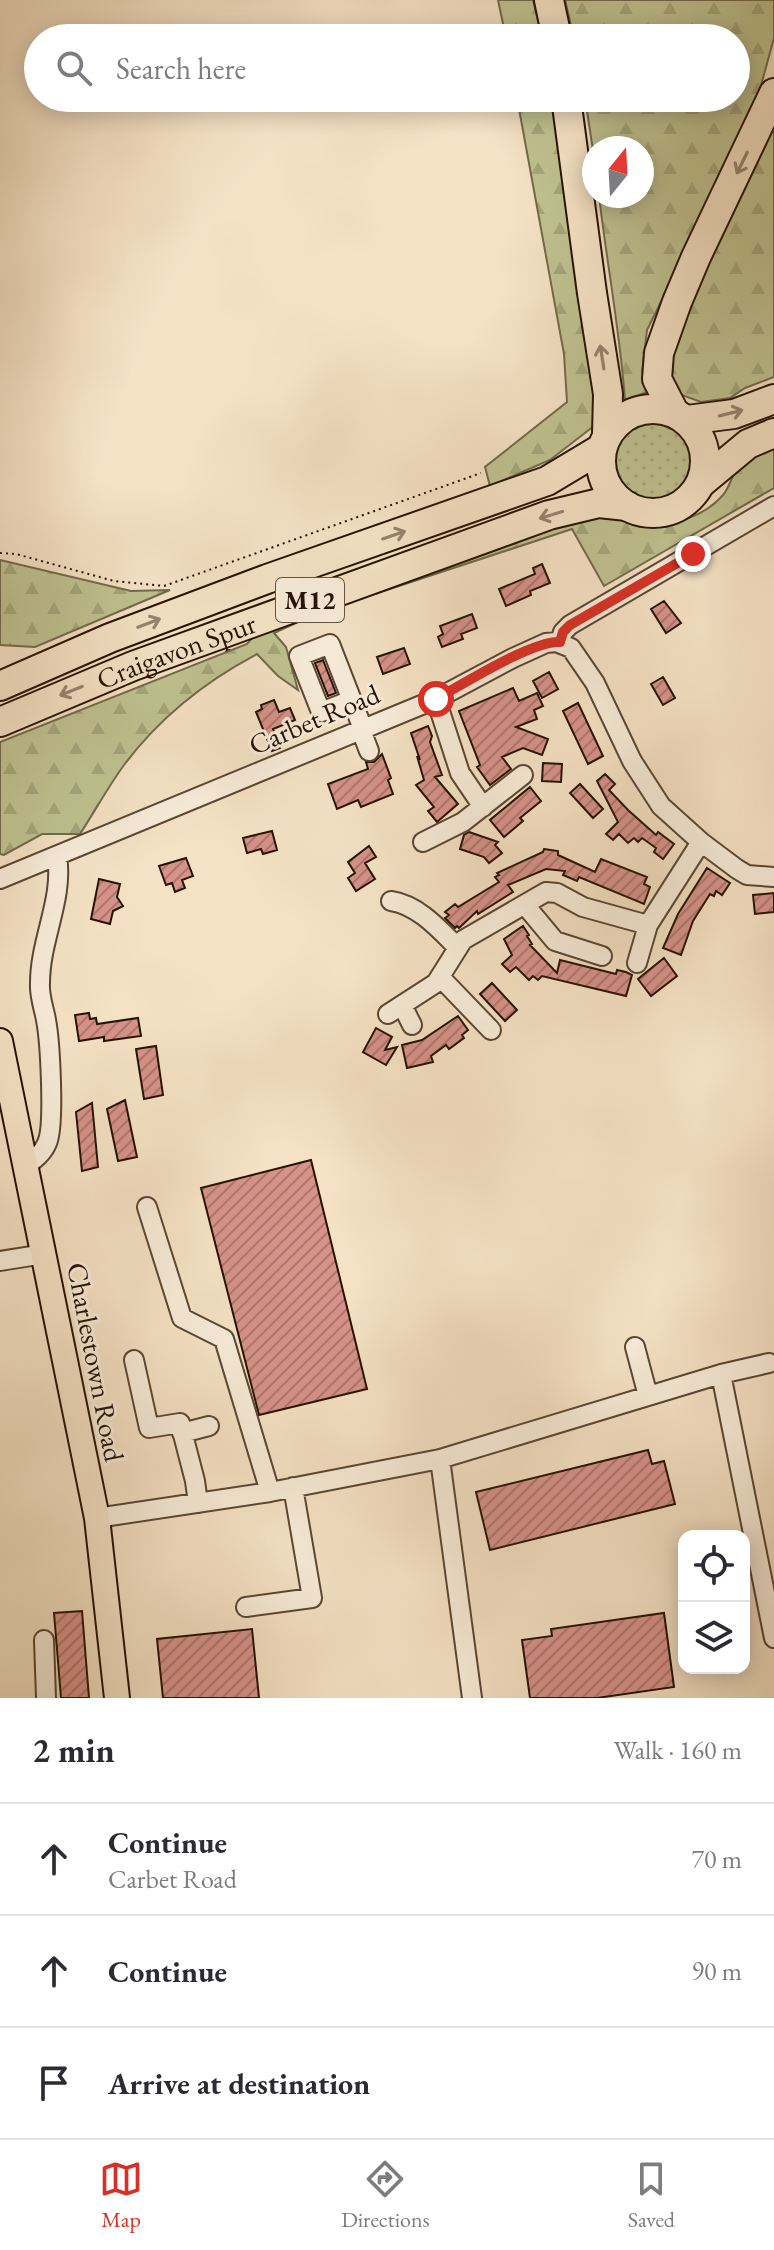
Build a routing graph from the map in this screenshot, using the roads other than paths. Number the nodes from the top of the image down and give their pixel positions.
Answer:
1 (549, 0) edge
2 (554, 24) edge
3 (774, 93) edge
4 (568, 112) edge
5 (774, 399) edge
6 (680, 416) junction
7 (774, 433) edge
8 (604, 441) junction
9 (701, 483) junction
10 (627, 506) junction
11 (774, 506) edge
12 (560, 642) junction
13 (0, 686) edge
14 (436, 699) junction
15 (352, 700) dead end
16 (0, 722) edge
17 (362, 729) junction
18 (369, 751) dead end
19 (523, 775) dead end
20 (483, 807) junction
21 (423, 842) dead end
22 (701, 842) junction
23 (57, 856) junction
24 (774, 877) edge
25 (0, 879) edge
26 (391, 901) dead end
27 (525, 905) junction
28 (648, 925) junction
29 (457, 947) junction
30 (590, 958) dead end
31 (637, 963) dead end
32 (441, 978) junction
33 (412, 1025) dead end
34 (491, 1030) dead end
35 (0, 1041) edge
36 (27, 1165) junction
37 (147, 1207) dead end
38 (44, 1254) junction
39 (0, 1261) edge
40 (635, 1347) dead end
41 (134, 1360) dead end
42 (769, 1363) dead end
43 (721, 1374) junction
44 (648, 1396) junction
45 (209, 1426) dead end
46 (182, 1433) junction
47 (440, 1459) junction
48 (293, 1487) junction
49 (270, 1492) junction
50 (198, 1503) junction
51 (97, 1518) junction
52 (246, 1607) dead end
53 (774, 1638) edge
54 (44, 1640) dead end
55 (46, 1698) edge
56 (117, 1698) edge
57 (472, 1698) edge

1 - 2 highway
3 -> 6 highway
8 -> 4 highway
6 -> 5 highway, M12
6 - 8 highway, M12
6 - 9 highway
7 - 9 highway, M12
8 - 10 highway
13 -> 8 highway, Craigavon Spur / M12
9 - 10 highway, M12
10 -> 16 highway, Craigavon Spur / M12
11 - 12 street
12 - 14 street, Carbet Road
12 - 22 street
14 - 17 street, Carbet Road
14 - 20 street
15 - 17 street
17 - 18 street
17 - 23 street, Carbet Road
19 - 20 street
20 - 21 street
22 - 24 street
22 - 28 street
23 - 25 street, Carbet Road
23 - 36 street
26 - 29 street
27 - 28 street
27 - 29 street
27 - 30 street
28 - 31 street
29 - 32 street
32 - 33 street
32 - 34 street
35 - 36 main road, Charlestown Road
36 - 38 main road, Charlestown Road
37 - 49 street
38 - 39 street
38 - 51 main road, Charlestown Road
40 - 44 street
41 - 46 street
42 - 43 street
43 - 44 street
43 - 53 street
44 - 47 street
45 - 46 street
46 - 50 street
47 - 48 street
47 - 57 street
48 - 49 street
48 - 52 street
49 - 50 street
50 - 51 street
51 - 56 main road, Charlestown Road
54 - 55 street

